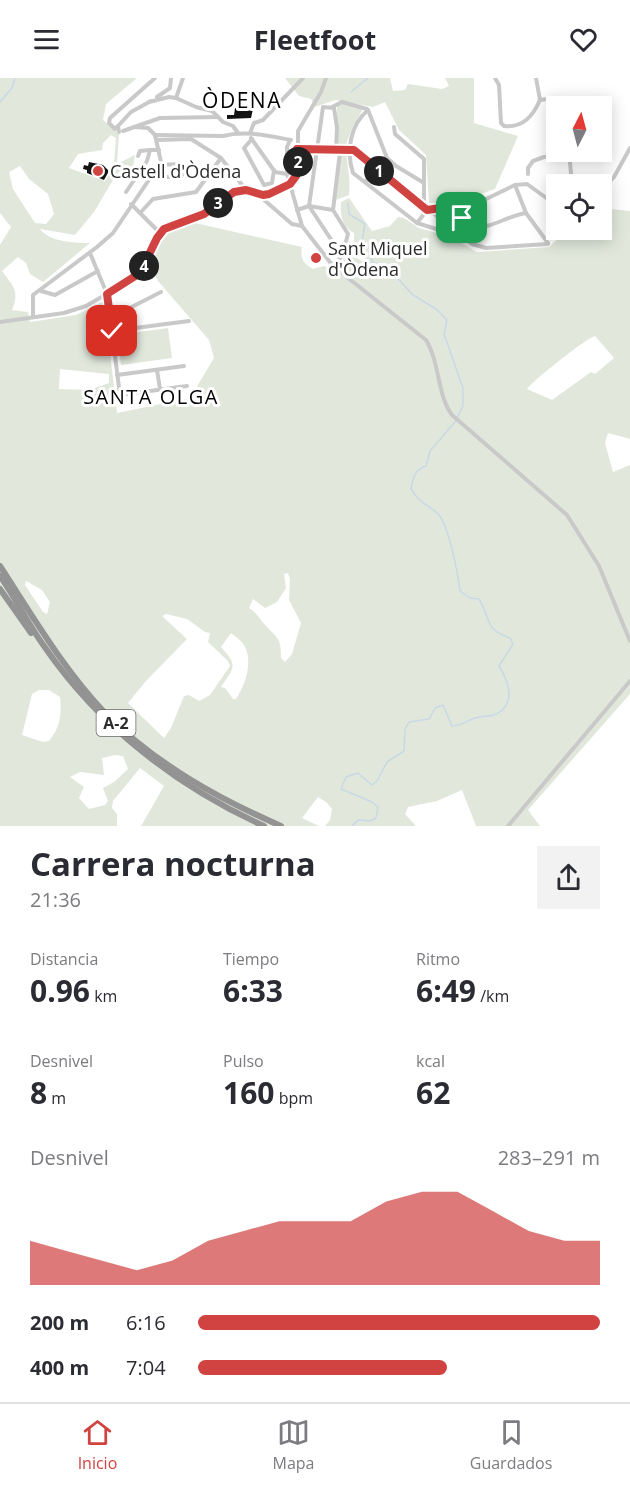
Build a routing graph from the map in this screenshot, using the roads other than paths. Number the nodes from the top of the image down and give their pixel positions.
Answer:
1 (155, 78) edge
2 (171, 78) edge
3 (183, 78) edge
4 (303, 78) edge
5 (326, 78) edge
6 (495, 78) edge
7 (536, 78) edge
8 (176, 98) junction
9 (546, 99) edge
10 (540, 100) junction
11 (149, 102) junction
12 (333, 107) junction
13 (368, 110) junction
14 (219, 117) junction
15 (118, 126) junction
16 (394, 127) dead end
17 (121, 131) junction
18 (239, 133) junction
19 (250, 134) junction
20 (156, 138) junction
21 (252, 139) junction
22 (290, 140) junction
23 (297, 141) junction
24 (630, 148) edge
25 (297, 149) junction
26 (348, 149) junction
27 (150, 150) junction
28 (159, 150) junction
29 (317, 150) junction
30 (338, 151) junction
31 (138, 156) dead end
32 (546, 157) edge
33 (221, 158) junction
34 (158, 165) junction
35 (376, 169) junction
36 (274, 170) junction
37 (286, 174) junction
38 (528, 174) dead end
39 (180, 176) dead end
40 (150, 177) junction
41 (173, 177) dead end
42 (612, 179) edge
43 (365, 182) junction
44 (424, 183) junction
45 (290, 184) junction
46 (515, 185) junction
47 (246, 190) junction
48 (126, 192) dead end
49 (256, 193) junction
50 (546, 198) edge
51 (131, 204) junction
52 (309, 206) junction
53 (454, 206) junction
54 (426, 208) junction
55 (297, 210) junction
56 (333, 210) junction
57 (140, 213) junction
58 (526, 213) junction
59 (417, 222) junction
60 (302, 226) junction
61 (458, 232) junction
62 (160, 233) junction
63 (90, 252) junction
64 (342, 256) junction
65 (333, 266) junction
66 (98, 271) junction
67 (41, 291) junction
68 (161, 292) dead end
69 (107, 294) junction
70 (33, 317) junction
71 (110, 318) junction
72 (189, 321) dead end
73 (0, 322) edge
74 (112, 331) junction
75 (184, 366) dead end
76 (157, 370) junction
77 (117, 375) junction
78 (187, 386) dead end
79 (160, 389) junction
80 (0, 566) edge
81 (0, 576) edge
82 (0, 589) edge
83 (630, 641) edge
84 (630, 681) edge
85 (75, 688) junction
86 (264, 826) edge
87 (281, 826) edge
88 (508, 826) edge

1 - 15 street
2 - 11 street
3 - 8 street
4 - 19 street
5 - 23 street
6 - 10 street
7 - 10 street
8 - 11 street
8 - 14 street
9 - 10 street
11 - 15 street
12 - 13 street
12 - 29 street
12 - 30 street
13 - 26 street
13 - 44 street
14 - 17 street
14 - 18 street
15 - 17 street
16 - 44 street
17 - 20 street
18 - 19 street
18 - 20 street
19 - 21 street
19 - 22 street
20 - 28 street
20 - 33 street
21 - 36 street
21 - 36 street
22 - 23 street
22 - 37 street
23 - 25 street
24 - 42 street
25 - 29 street
25 - 45 street
26 - 30 street
26 - 35 street
26 - 43 street
27 - 28 street
27 - 31 street
27 - 48 street
28 - 34 street
29 - 30 street
29 - 52 street
30 - 56 street
32 - 38 street
33 - 47 street
33 - 57 street
34 - 39 street
34 - 40 street
35 - 43 street
35 - 54 street
36 - 37 street
37 - 45 street
40 - 41 street
40 - 51 street
43 - 59 street
44 - 54 street
45 - 49 street
45 - 55 street
46 - 50 street
46 - 53 street
46 - 58 street
47 - 49 street
47 - 62 street
49 - 60 street
51 - 57 street
51 - 63 street
52 - 55 street
52 - 56 street
52 - 64 street
53 - 54 street
53 - 58 street
54 - 59 street
54 - 61 street
55 - 60 street
56 - 64 street
57 - 62 street
58 - 61 street
59 - 61 street
60 - 65 street
62 - 69 street
63 - 66 street
63 - 67 street
64 - 65 street
65 - 83 street
66 - 67 street
66 - 69 street
67 - 70 street
68 - 71 street
69 - 70 street
69 - 71 street
70 - 73 street
71 - 74 street
72 - 74 street
74 - 77 street
75 - 76 street
76 - 77 street
76 - 79 street
77 - 79 street
78 - 79 street
80 - 87 highway, A-2
81 - 85 highway, A-2
82 - 85 highway
84 - 88 street
85 - 86 highway, A-2

